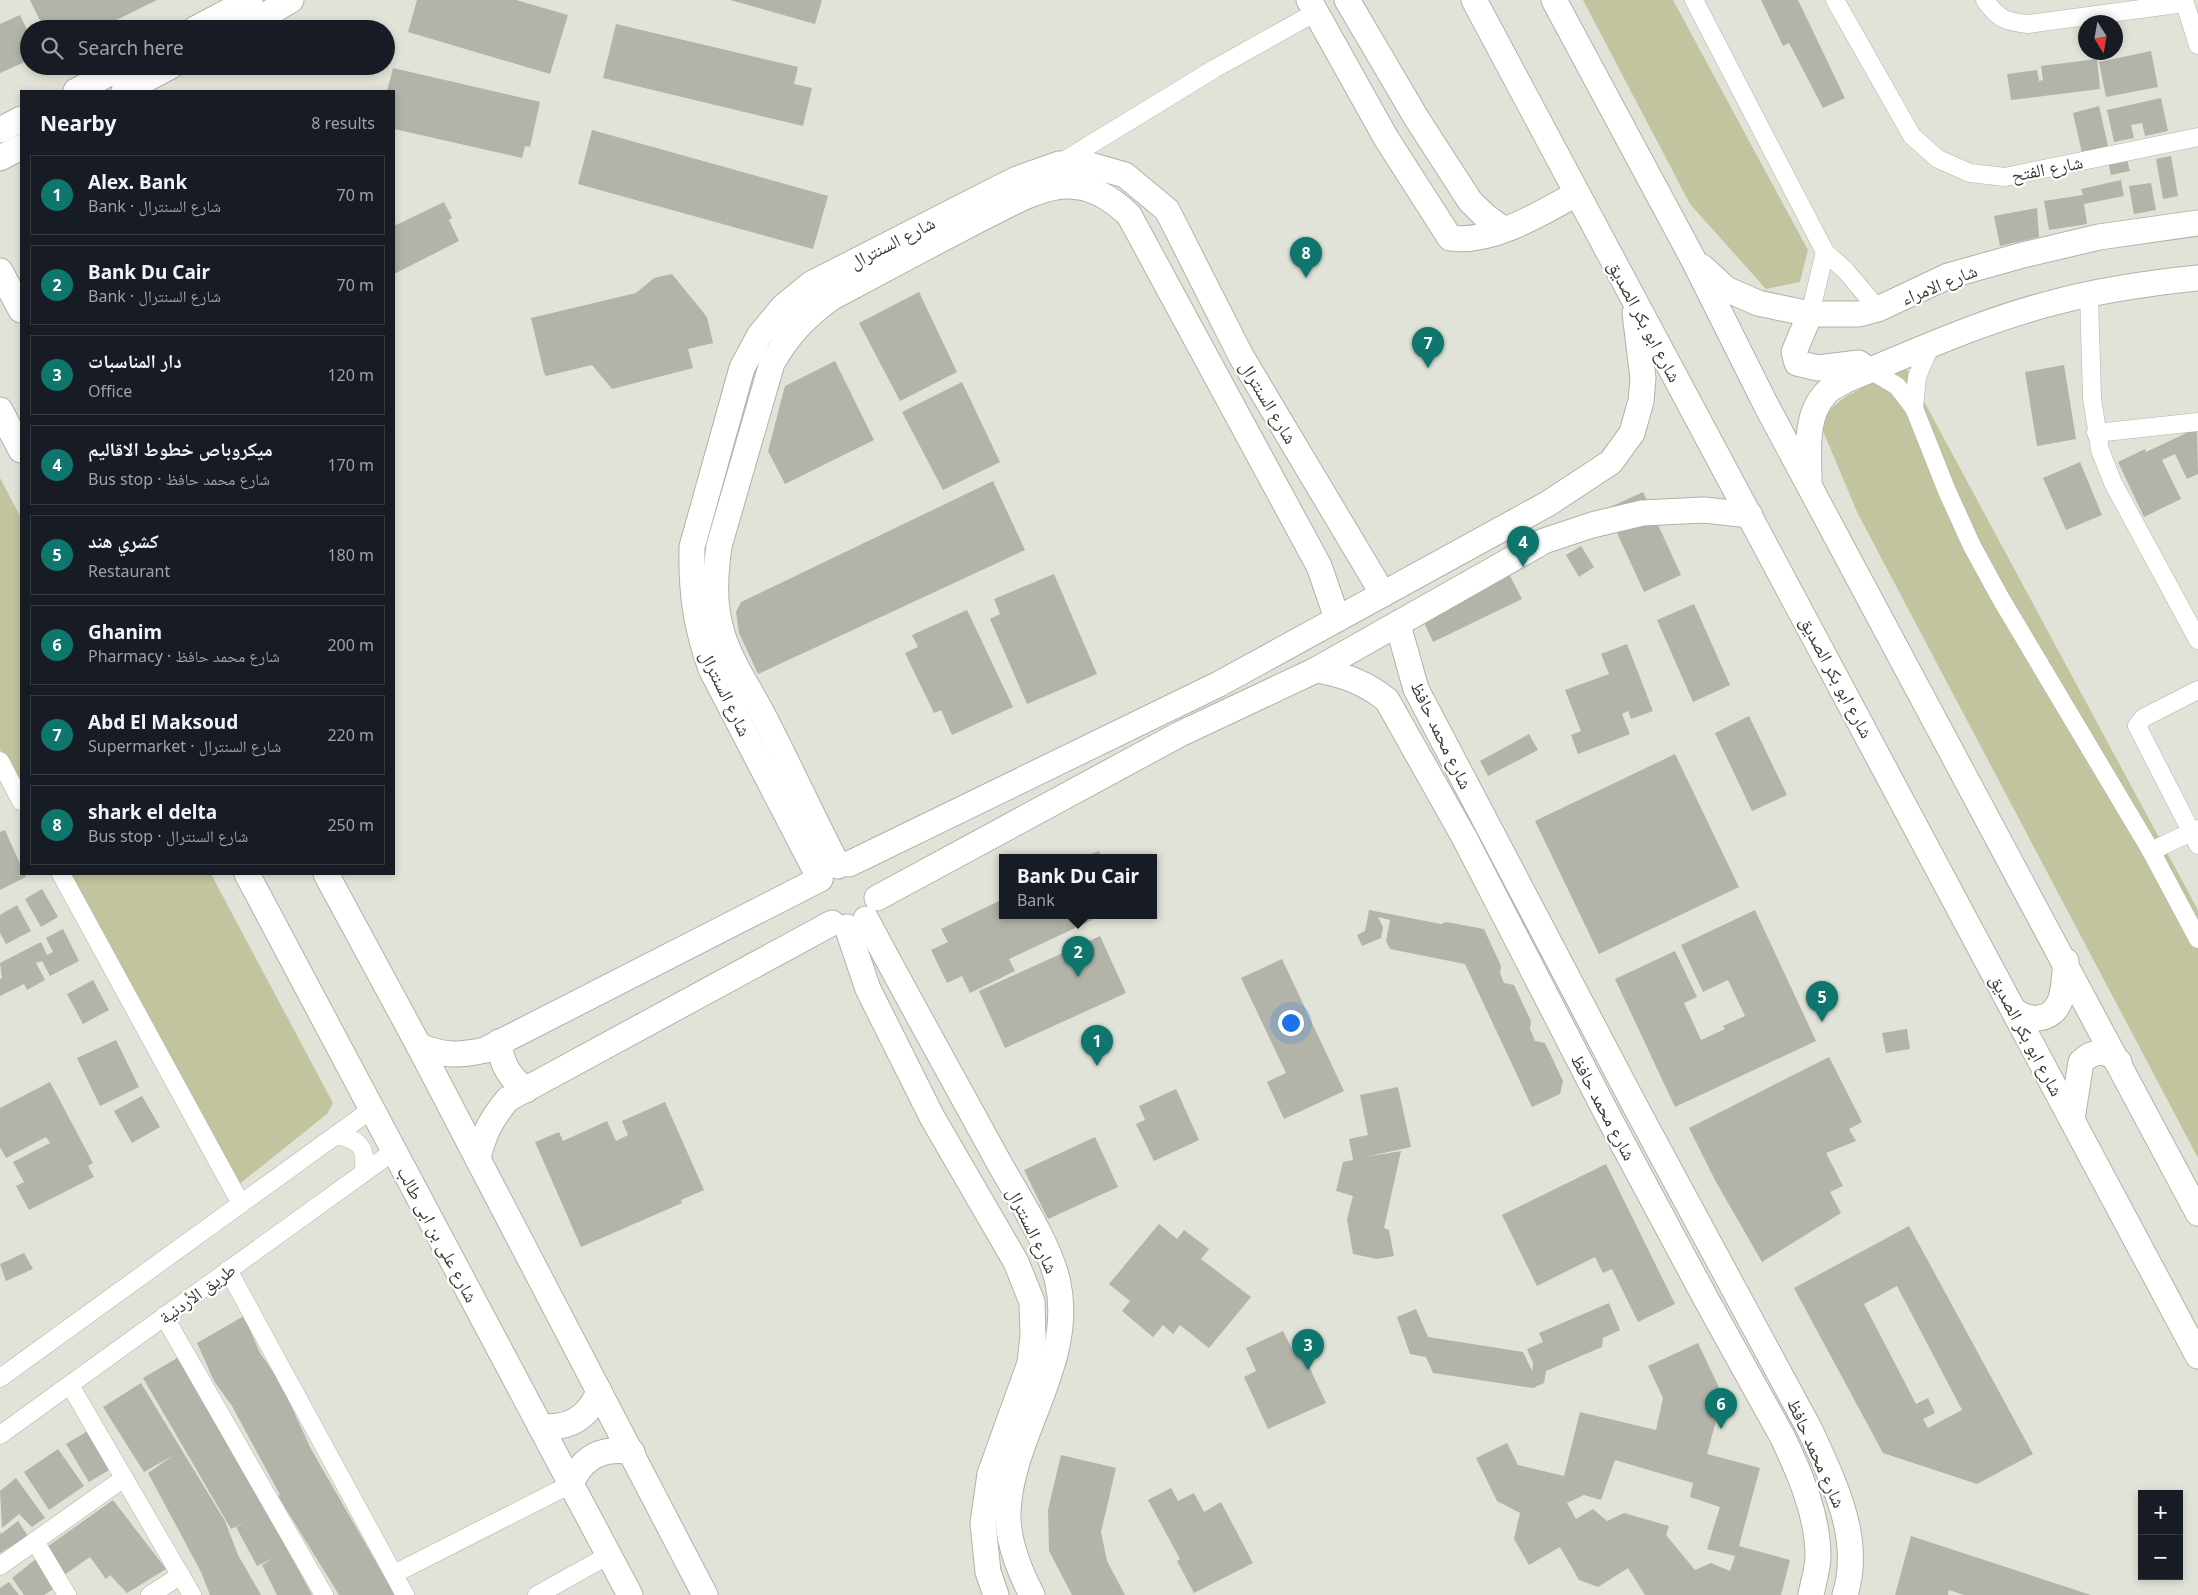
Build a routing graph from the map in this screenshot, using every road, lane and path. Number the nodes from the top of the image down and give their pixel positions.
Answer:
1 (250, 0) edge
2 (291, 0) edge
3 (1347, 0) edge
4 (1474, 0) edge
5 (1554, 0) edge
6 (1694, 0) edge
7 (1836, 0) edge
8 (2184, 1) edge
9 (1991, 4) edge
10 (1313, 6) edge
11 (212, 20) edge
12 (257, 20) edge
13 (2198, 45) edge
14 (106, 75) edge
15 (154, 75) edge
16 (78, 90) edge
17 (126, 90) edge
18 (20, 120) edge
19 (0, 130) edge
20 (2198, 136) edge
21 (20, 148) edge
22 (0, 158) edge
23 (1060, 164) junction
24 (1576, 194) junction
25 (2198, 224) edge
26 (1503, 229) junction
27 (1825, 252) junction
28 (1692, 259) junction
29 (0, 271) edge
30 (2198, 278) edge
31 (1203, 282) junction
32 (2089, 294) junction
33 (1174, 298) junction
34 (1634, 298) junction
35 (20, 308) edge
36 (1878, 309) junction
37 (1810, 314) junction
38 (1930, 346) junction
39 (1870, 370) junction
40 (1914, 408) junction
41 (0, 410) edge
42 (2198, 422) edge
43 (2096, 433) junction
44 (20, 448) edge
45 (1809, 484) junction
46 (1750, 515) junction
47 (1457, 554) junction
48 (1472, 582) junction
49 (1383, 594) junction
50 (1337, 618) junction
51 (1398, 624) junction
52 (2198, 640) edge
53 (1316, 670) junction
54 (2198, 690) edge
55 (1166, 709) junction
56 (1180, 734) junction
57 (0, 762) edge
58 (788, 794) junction
59 (20, 799) edge
60 (2196, 835) edge
61 (2151, 851) junction
62 (832, 872) junction
63 (62, 875) edge
64 (247, 875) edge
65 (327, 875) edge
66 (856, 917) junction
67 (2198, 939) edge
68 (2066, 961) junction
69 (900, 983) junction
70 (876, 1002) junction
71 (2014, 1010) junction
72 (498, 1042) junction
73 (419, 1046) junction
74 (2119, 1062) junction
75 (526, 1090) junction
76 (1634, 1104) junction
77 (372, 1109) junction
78 (1609, 1118) junction
79 (2072, 1119) junction
80 (336, 1135) junction
81 (394, 1151) junction
82 (478, 1159) junction
83 (362, 1173) junction
84 (1018, 1197) junction
85 (240, 1204) junction
86 (2198, 1213) edge
87 (988, 1214) junction
88 (228, 1270) junction
89 (164, 1316) junction
90 (2198, 1356) edge
91 (0, 1378) edge
92 (70, 1385) junction
93 (599, 1391) junction
94 (540, 1426) junction
95 (0, 1435) edge
96 (632, 1452) junction
97 (124, 1478) junction
98 (571, 1484) junction
99 (34, 1542) junction
100 (609, 1555) junction
101 (0, 1566) edge
102 (394, 1574) junction
103 (181, 1575) junction
104 (67, 1595) edge
105 (150, 1595) edge
106 (192, 1595) edge
107 (324, 1595) edge
108 (405, 1595) edge
109 (537, 1595) edge
110 (630, 1595) edge
111 (705, 1595) edge
112 (996, 1595) edge
113 (1032, 1595) edge
114 (1811, 1595) edge
115 (1845, 1595) edge

1 - 11 street
2 - 12 street
3 - 26 street
4 - 24 street, شارع ابو بكر الصديق
5 - 28 street
6 - 27 street
7 - 20 street, شارع الفتح
8 - 9 street
8 - 13 street
10 - 23 street
10 - 26 street
14 - 16 street
15 - 17 street
18 - 19 street
21 - 22 street
23 - 31 street, شارع السنترال
23 - 58 street, شارع السنترال
24 - 26 street
24 - 34 street, شارع ابو بكر الصديق
25 - 36 street, شارع الامراء
27 - 36 street
27 - 37 street
28 - 37 street, شارع الامراء
28 - 45 street
29 - 35 street
30 - 32 street
31 - 33 street
31 - 49 street, شارع السنترال
32 - 38 street
32 - 43 street
33 - 50 street, شارع السنترال
33 - 58 street, شارع السنترال
34 - 46 street, شارع ابو بكر الصديق
34 - 47 street
36 - 37 street, شارع الامراء
37 - 39 street
38 - 39 street
38 - 40 street
39 - 40 street
39 - 45 street
40 - 61 street
41 - 44 street
42 - 43 street
43 - 52 street
45 - 68 street
46 - 48 street
46 - 71 street, شارع ابو بكر الصديق
47 - 48 street
47 - 49 street
48 - 51 street
49 - 50 street
50 - 55 street
51 - 53 street
51 - 76 street, شارع محمد حافظ
53 - 56 street
53 - 78 street, شارع محمد حافظ
54 - 60 street
55 - 56 street
55 - 62 street
56 - 66 street
57 - 59 street
58 - 62 street, شارع السنترال
60 - 61 street
61 - 67 street
62 - 66 street
62 - 66 street
62 - 72 street
63 - 85 street
64 - 77 street, شارع على بن ابى طالب
65 - 73 street
66 - 69 street, شارع السنترال
66 - 70 street, شارع السنترال
66 - 75 street
68 - 71 street
68 - 74 street
69 - 70 street
69 - 84 street, شارع السنترال
70 - 87 street, شارع السنترال
71 - 79 street, شارع ابو بكر الصديق
72 - 73 street
72 - 75 street
73 - 82 street
74 - 79 street
74 - 86 street
75 - 82 street
76 - 78 street
76 - 115 street, شارع محمد حافظ
77 - 80 street
77 - 81 street, شارع على بن ابى طالب
78 - 114 street, شارع محمد حافظ
79 - 90 street, شارع ابو بكر الصديق
80 - 83 street
80 - 85 street
81 - 83 street, طريق الأردنية
81 - 94 street, شارع على بن ابى طالب
82 - 93 street
83 - 88 street, طريق الأردنية
84 - 87 street
84 - 113 street, شارع السنترال
85 - 91 street
87 - 112 street, شارع السنترال
88 - 89 street, طريق الأردنية
88 - 102 street
89 - 92 street, طريق الأردنية
89 - 107 street
92 - 95 street, طريق الأردنية
92 - 97 street
93 - 94 street
93 - 96 street
94 - 98 street, شارع على بن ابى طالب
96 - 98 street
96 - 111 street
97 - 99 street
97 - 103 street
98 - 100 street, شارع على بن ابى طالب
98 - 102 street
99 - 101 street
99 - 104 street
100 - 109 street
100 - 110 street, شارع على بن ابى طالب
102 - 108 street
103 - 105 street
103 - 106 street

